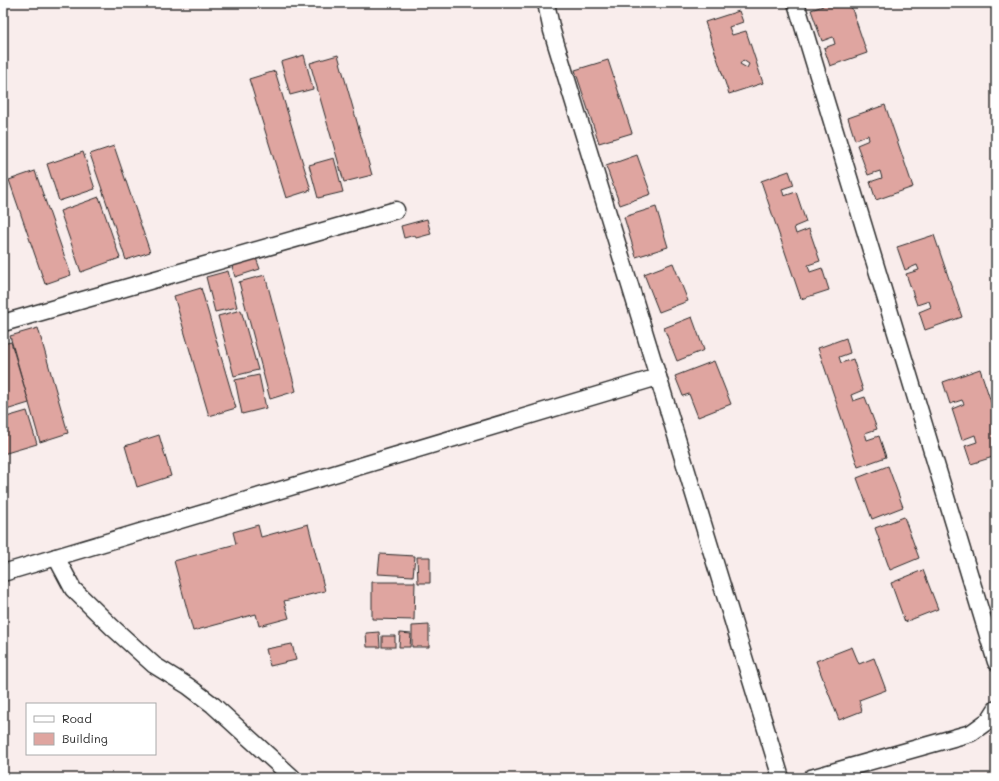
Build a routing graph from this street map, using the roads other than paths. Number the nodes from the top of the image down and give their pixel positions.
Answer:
1 (546, 3) edge
2 (796, 3) edge
3 (396, 210) dead end
4 (3, 323) edge
5 (658, 377) junction
6 (56, 557) junction
7 (3, 573) edge
8 (996, 662) edge
9 (996, 709) edge
10 (293, 778) edge
11 (781, 778) edge
12 (811, 778) edge

1 - 5 street
2 - 8 street
3 - 4 street
5 - 6 street
5 - 11 street
6 - 7 street
6 - 10 street
9 - 12 street

